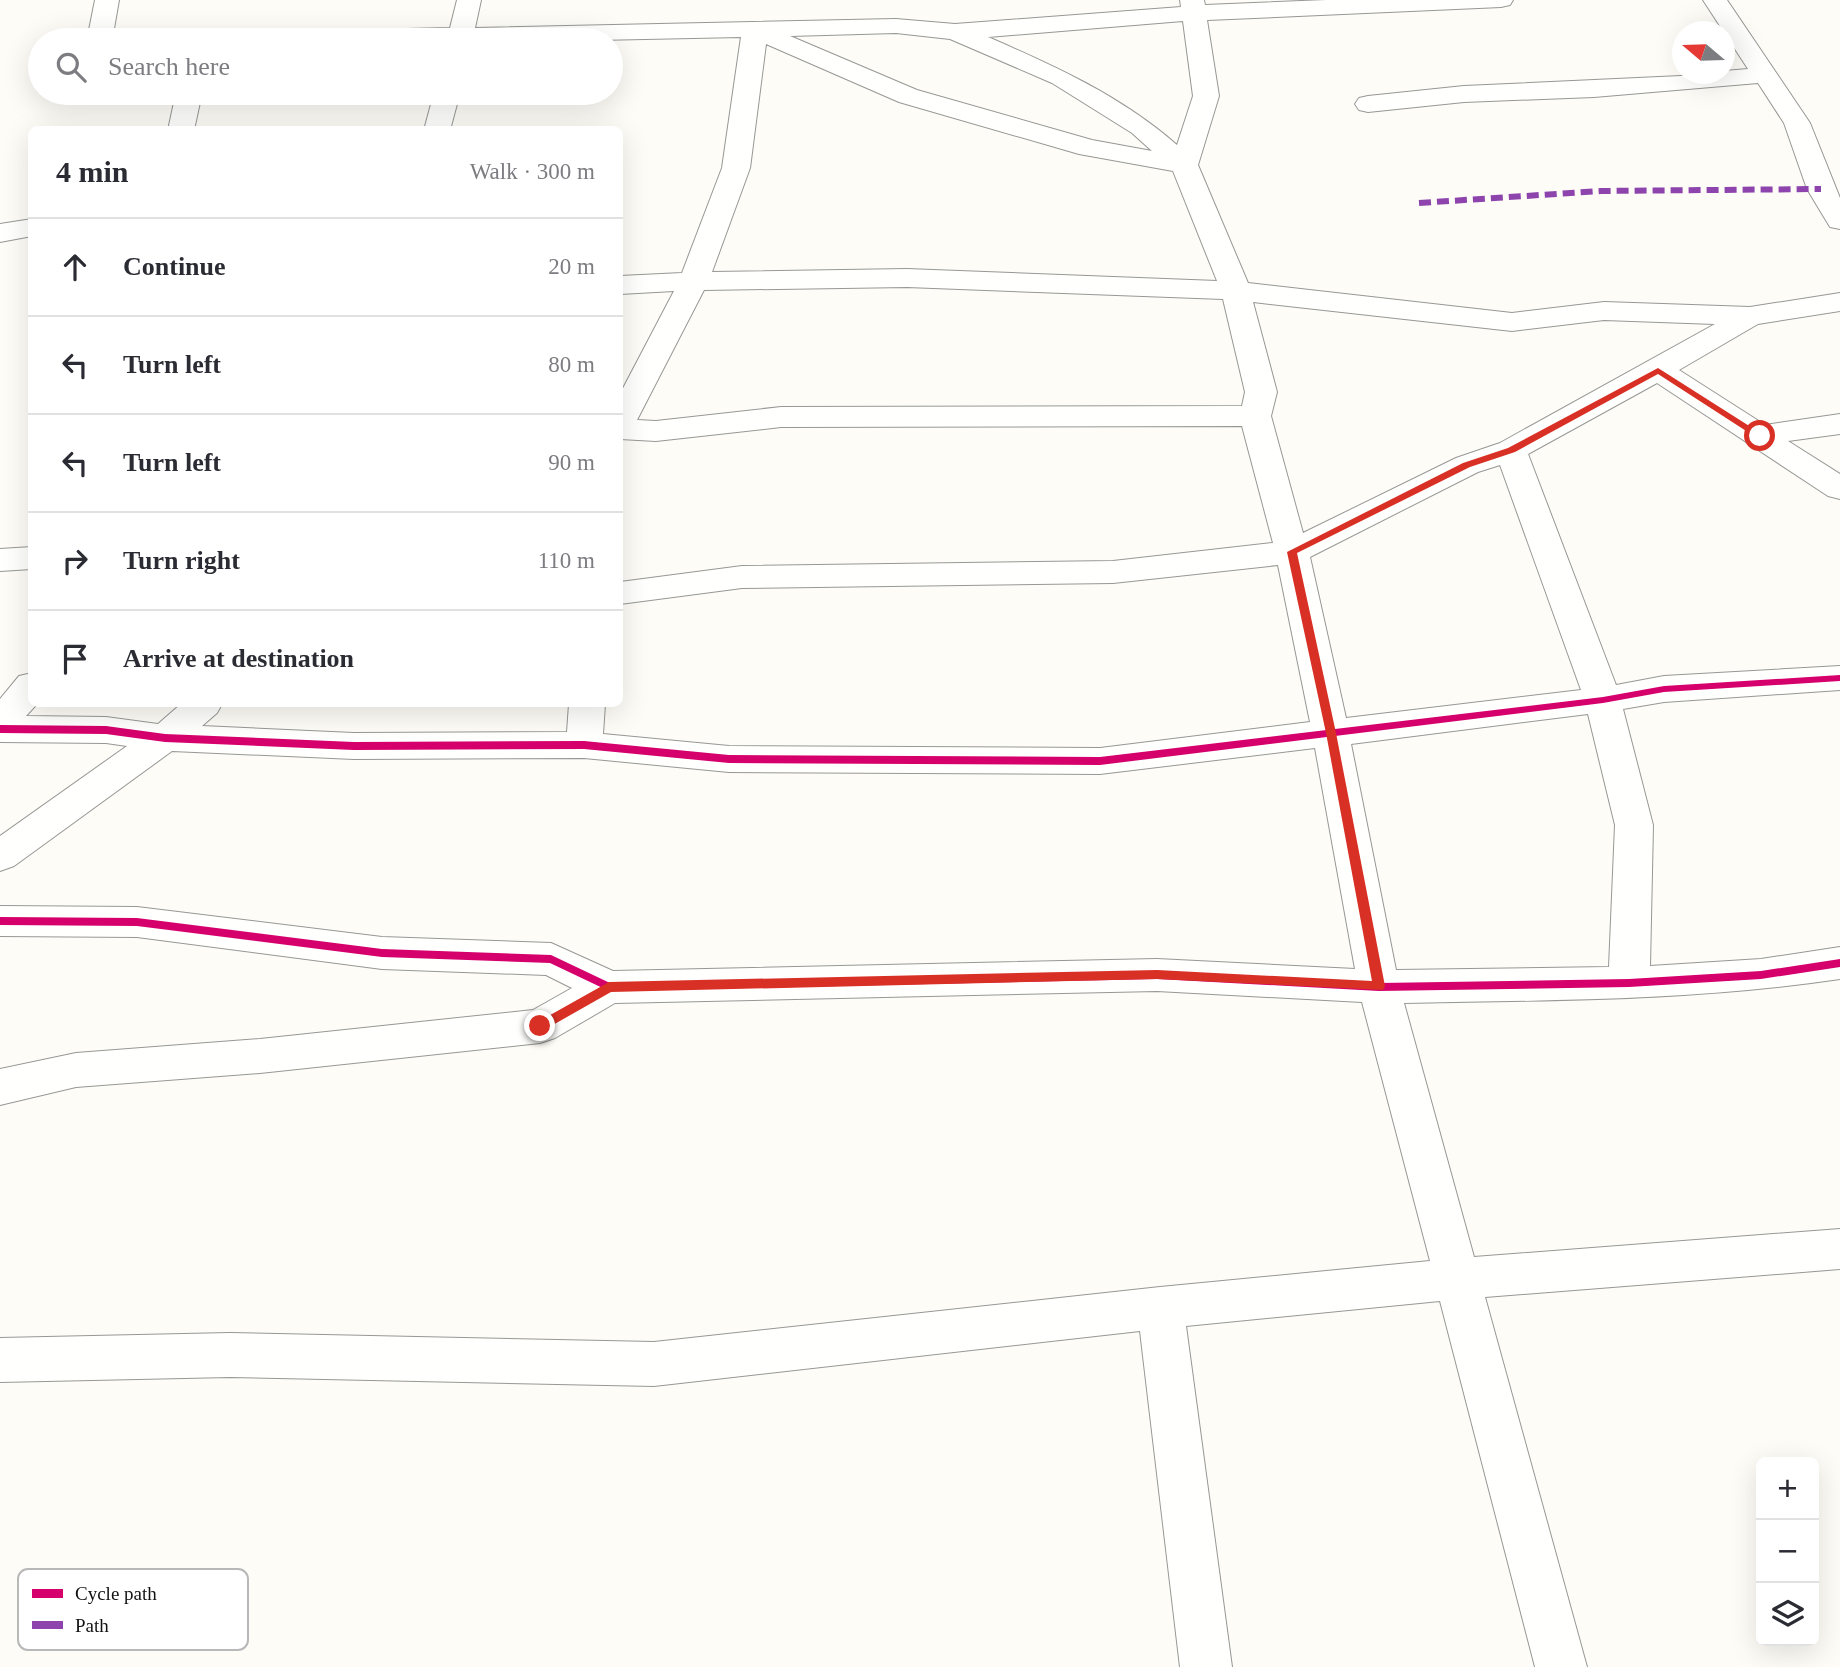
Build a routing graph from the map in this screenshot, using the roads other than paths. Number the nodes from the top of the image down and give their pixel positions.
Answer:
1 (107, 0) edge
2 (468, 0) edge
3 (1502, 0) edge
4 (1715, 0) edge
5 (1193, 6) edge
6 (102, 28) edge
7 (463, 28) edge
8 (755, 30) junction
9 (955, 32) junction
10 (623, 34) edge
11 (1767, 75) junction
12 (1368, 104) dead end
13 (186, 105) edge
14 (444, 105) edge
15 (182, 126) edge
16 (438, 126) edge
17 (1184, 165) junction
18 (1840, 221) edge
19 (28, 228) edge
20 (0, 233) edge
21 (694, 281) junction
22 (623, 285) edge
23 (1237, 291) junction
24 (1840, 302) edge
25 (1750, 316) junction
26 (1658, 370) junction
27 (1255, 416) junction
28 (623, 417) edge
29 (1840, 424) edge
30 (623, 429) edge
31 (1760, 436) junction
32 (1511, 450) junction
33 (1840, 489) edge
34 (1292, 552) junction
35 (28, 558) edge
36 (0, 560) edge
37 (623, 593) edge
38 (1840, 678) edge
39 (28, 690) edge
40 (1603, 700) junction
41 (201, 707) edge
42 (587, 707) edge
43 (102, 717) edge
44 (0, 723) edge
45 (0, 729) edge
46 (1331, 733) junction
47 (165, 738) junction
48 (584, 745) junction
49 (0, 856) edge
50 (0, 921) edge
51 (1840, 963) edge
52 (1629, 984) junction
53 (1379, 986) junction
54 (609, 987) junction
55 (0, 1087) edge
56 (1840, 1249) edge
57 (1459, 1279) junction
58 (1160, 1308) junction
59 (0, 1360) edge
60 (1206, 1667) edge
61 (1561, 1667) edge

1 - 6 street
2 - 7 street
3 - 5 street
4 - 11 street
5 - 9 street
5 - 17 street
8 - 9 street
8 - 10 street
8 - 17 street
8 - 21 street
9 - 17 street
11 - 12 street
11 - 18 street
13 - 15 street
14 - 16 street
17 - 23 street
19 - 20 street
21 - 22 street
21 - 23 street
21 - 28 street
23 - 25 street
23 - 27 street
24 - 25 street
25 - 26 street
26 - 31 street
26 - 32 street
27 - 30 street
27 - 34 street
29 - 31 street
31 - 33 street
32 - 34 street
32 - 40 street
34 - 37 street
34 - 46 street
35 - 36 street
38 - 40 street
39 - 44 street
40 - 46 street
40 - 52 street
41 - 47 street
42 - 48 street
43 - 45 street
43 - 47 street
46 - 48 street
46 - 53 street
47 - 48 street
47 - 49 street
50 - 54 street
51 - 52 street
52 - 53 street
53 - 54 street
53 - 57 street
54 - 55 street
56 - 57 street
57 - 58 street
57 - 61 street
58 - 59 street
58 - 60 street

